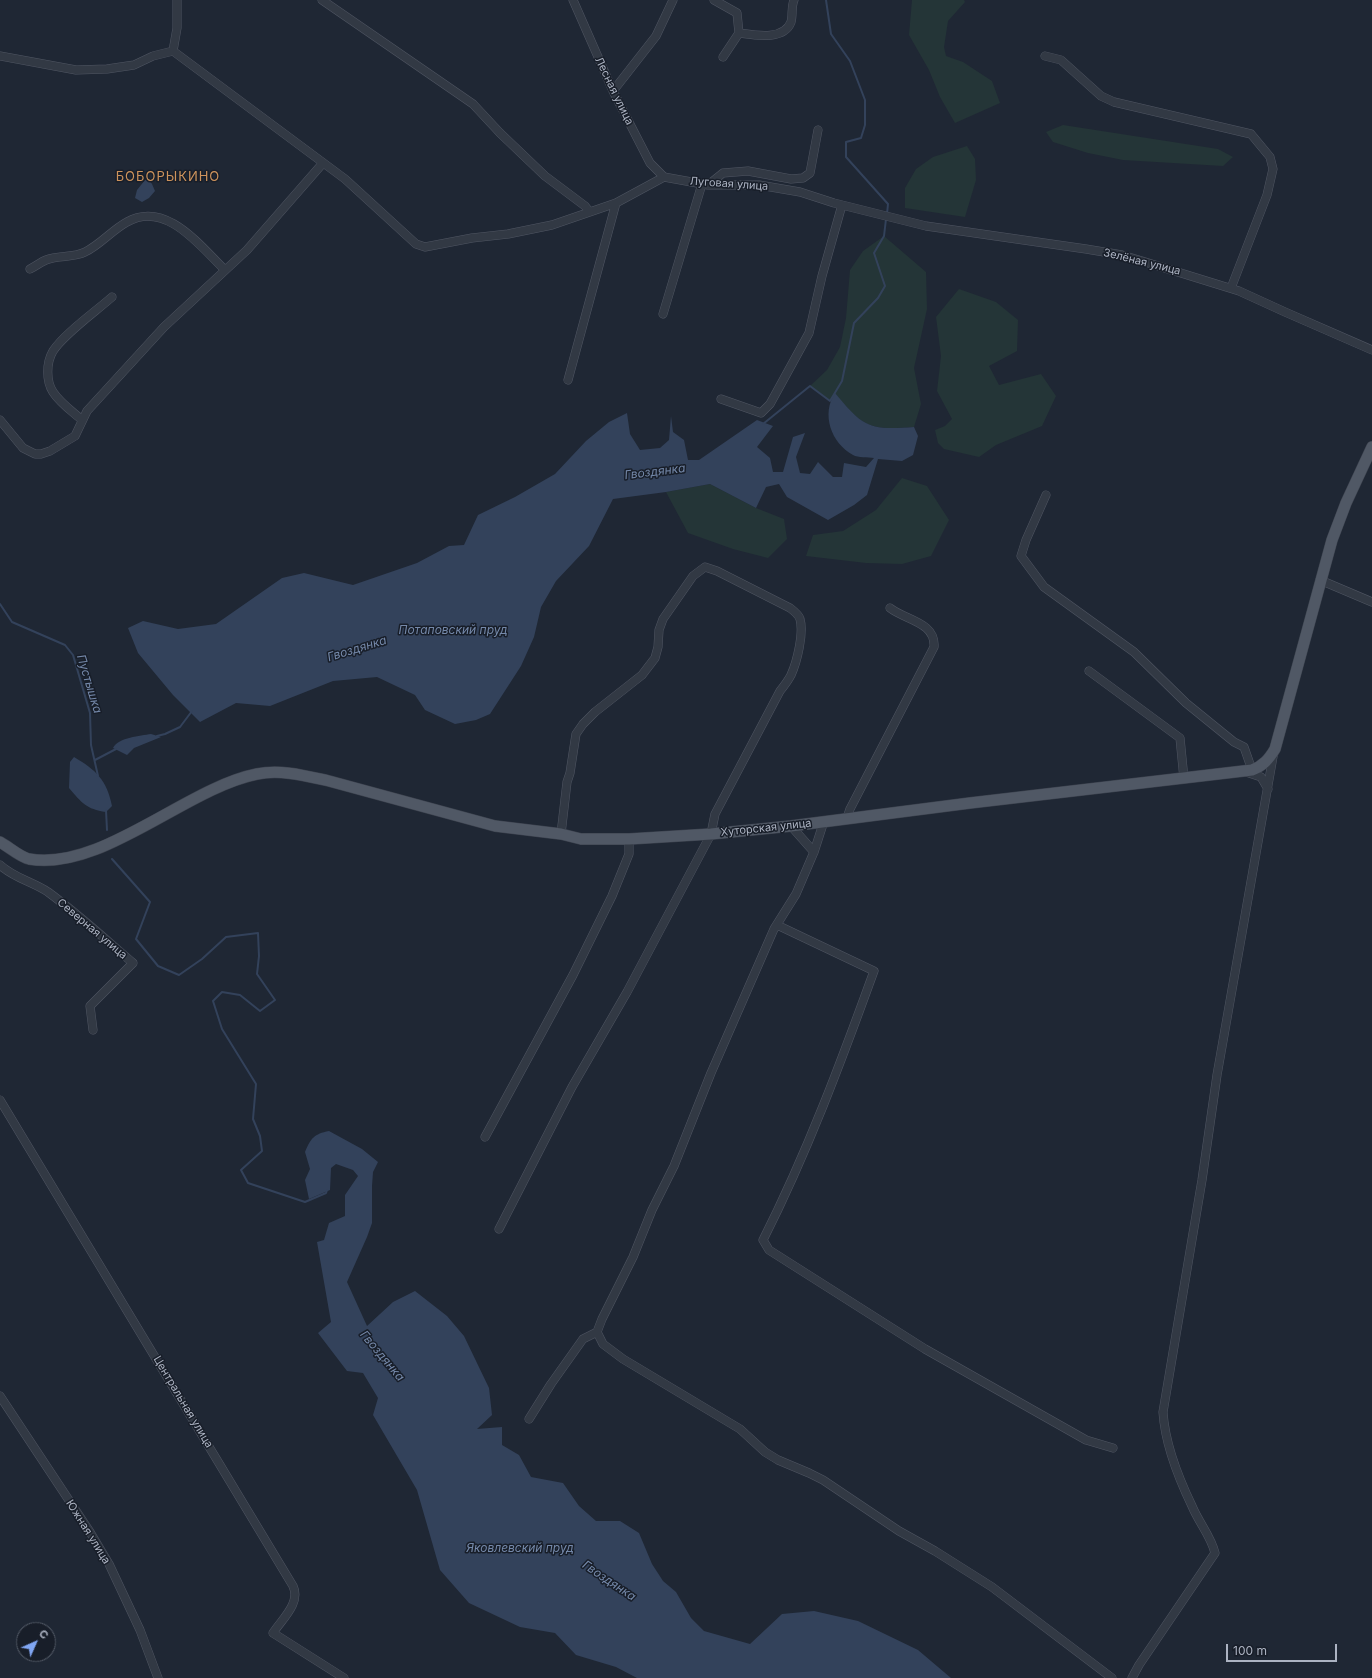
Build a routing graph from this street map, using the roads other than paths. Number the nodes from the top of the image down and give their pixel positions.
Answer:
1 (177, 0) edge
2 (322, 0) edge
3 (572, 0) edge
4 (673, 0) edge
5 (714, 0) edge
6 (794, 0) edge
7 (739, 33) junction
8 (173, 51) junction
9 (0, 56) edge
10 (1045, 56) dead end
11 (723, 57) dead end
12 (613, 91) junction
13 (818, 130) dead end
14 (323, 163) junction
15 (664, 177) junction
16 (705, 185) junction
17 (616, 203) junction
18 (842, 205) junction
19 (589, 211) junction
20 (874, 213) joint
21 (30, 269) dead end
22 (225, 270) junction
23 (1231, 288) junction
24 (112, 297) dead end
25 (663, 314) dead end
26 (1372, 350) edge
27 (568, 380) dead end
28 (721, 399) dead end
29 (0, 420) edge
30 (82, 420) junction
31 (1372, 447) edge
32 (1046, 495) dead end
33 (1320, 580) junction
34 (1372, 602) edge
35 (890, 608) dead end
36 (1089, 671) dead end
37 (1275, 749) junction
38 (1249, 771) junction
39 (1184, 779) junction
40 (1268, 789) junction
41 (847, 818) junction
42 (824, 821) junction
43 (791, 826) junction
44 (561, 834) junction
45 (711, 834) junction
46 (629, 839) junction
47 (0, 842) edge
48 (814, 852) junction
49 (0, 865) edge
50 (777, 925) junction
51 (93, 1030) dead end
52 (0, 1100) edge
53 (485, 1137) dead end
54 (500, 1229) dead end
55 (597, 1332) junction
56 (0, 1396) edge
57 (529, 1419) dead end
58 (1113, 1448) dead end
59 (158, 1678) edge
60 (344, 1678) edge
61 (1112, 1678) edge
62 (1132, 1678) edge

1 - 8 street
2 - 19 street
3 - 12 street, Лесная улица
4 - 12 street
5 - 7 street
6 - 7 street
7 - 11 street
8 - 9 street
8 - 14 street
10 - 23 street
12 - 15 street, Лесная улица
13 - 16 street
14 - 19 street
14 - 22 street
15 - 16 street, Луговая улица
15 - 17 street
16 - 18 street, Луговая улица
16 - 25 street
17 - 19 street
17 - 27 street
18 - 20 street, Луговая улица
18 - 28 street
20 - 23 street, Зелёная улица
21 - 22 street
22 - 30 street
23 - 26 street, Зелёная улица
24 - 30 street
29 - 30 street
31 - 33 main road
32 - 38 street
33 - 34 street
33 - 37 main road
35 - 41 street
36 - 39 street
37 - 38 main road
37 - 40 street
38 - 39 main road, Хуторская улица
38 - 40 street
39 - 41 main road, Хуторская улица
40 - 62 street
41 - 42 main road, Хуторская улица
42 - 43 main road, Хуторская улица
42 - 48 street
43 - 45 main road, Хуторская улица
43 - 48 street
44 - 45 street
44 - 46 main road, Хуторская улица
44 - 47 main road, Хуторская улица
45 - 46 main road, Хуторская улица
45 - 54 street
46 - 53 street
48 - 50 street
49 - 51 street, Северная улица
50 - 55 street
50 - 58 street
52 - 60 street, Центральная улица
55 - 57 street
55 - 61 street
56 - 59 street, Южная улица

